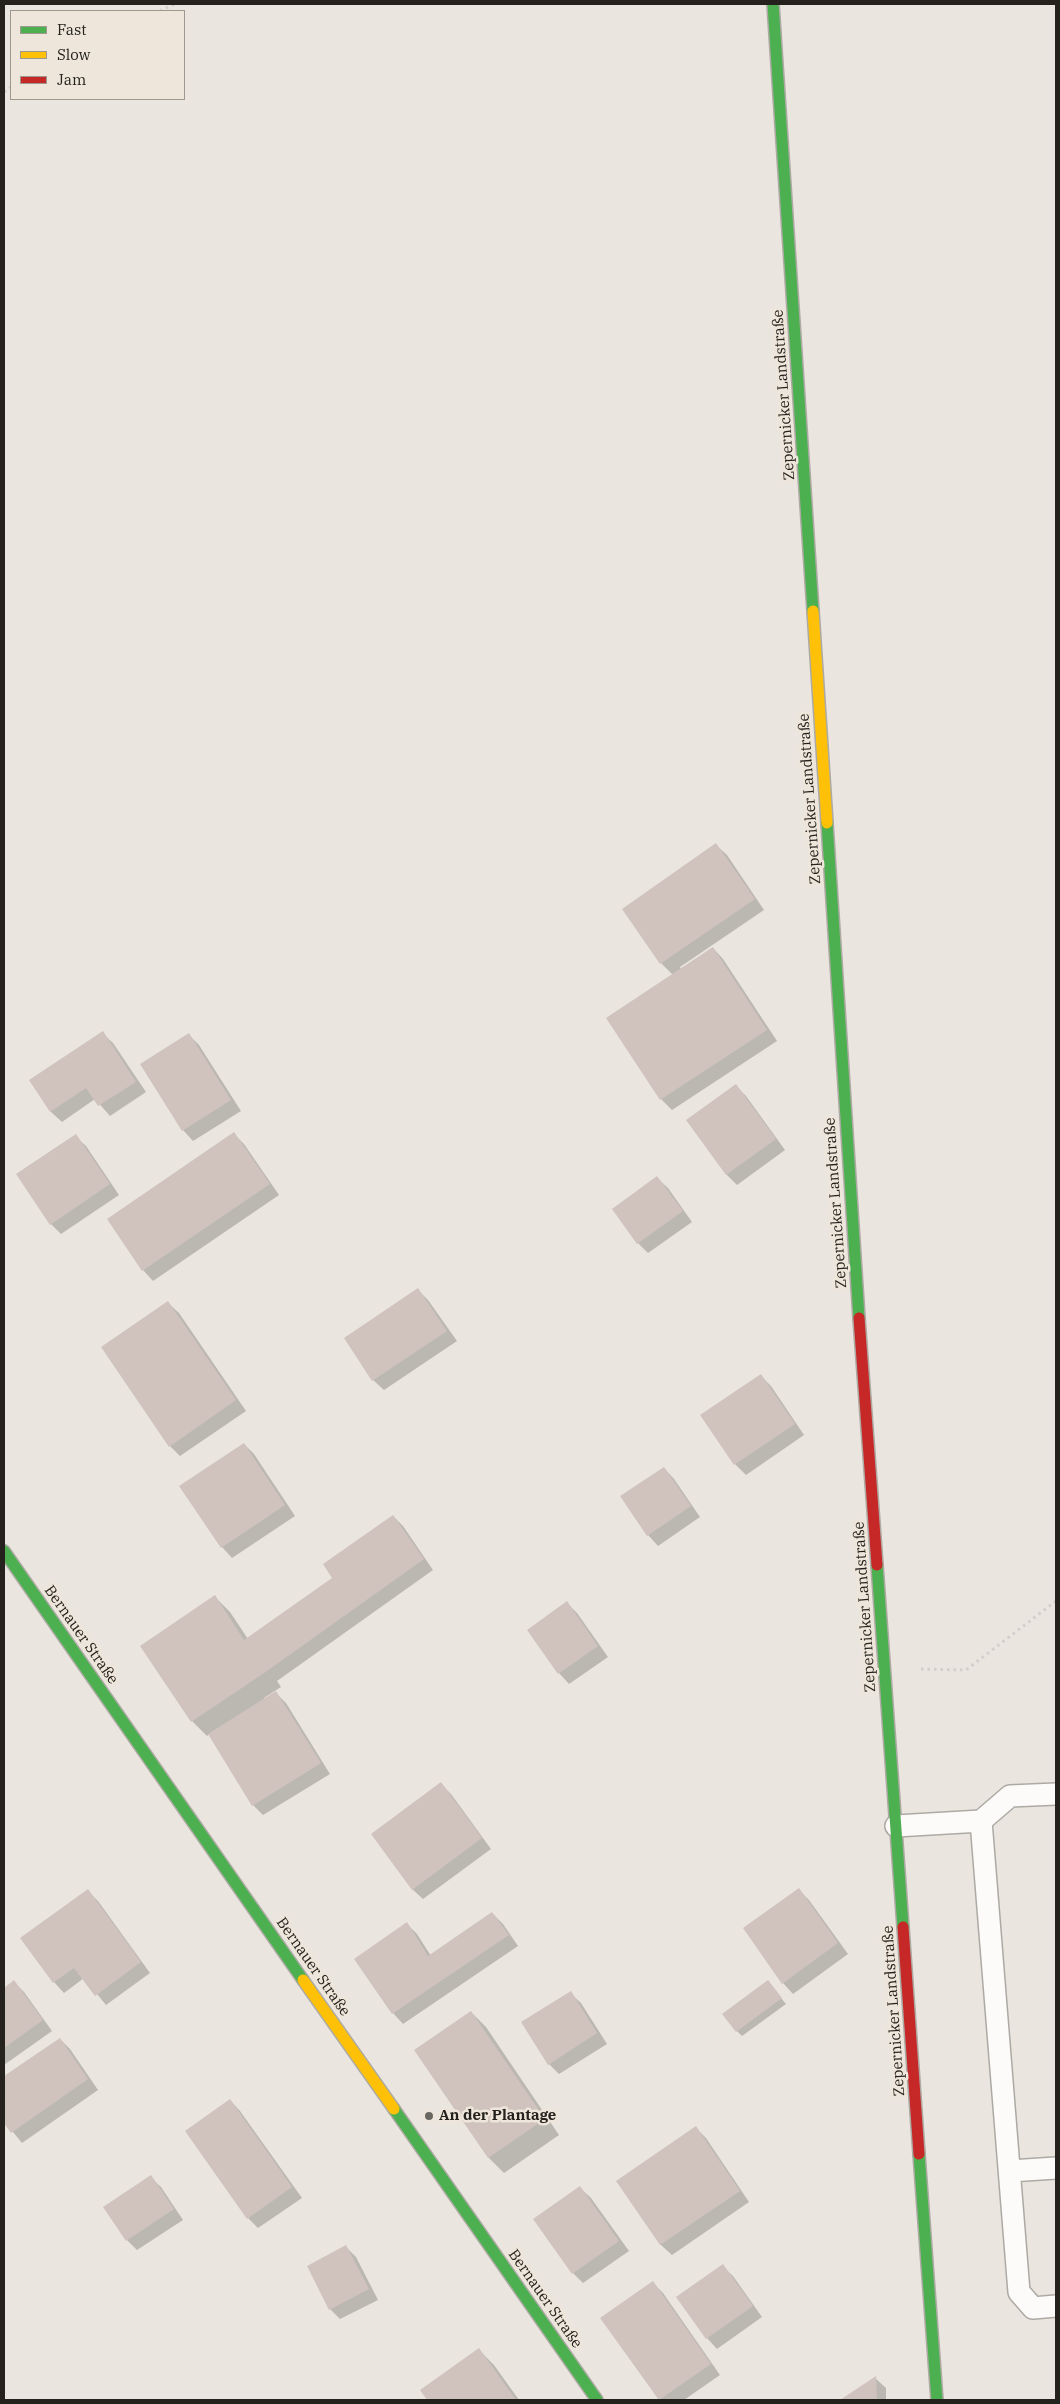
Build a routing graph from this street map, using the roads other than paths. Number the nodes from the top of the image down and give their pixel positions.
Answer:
1 (773, 4) edge
2 (4, 1551) edge
3 (1053, 1791) edge
4 (981, 1821) junction
5 (896, 1826) junction
6 (1056, 2168) edge
7 (1010, 2171) junction
8 (1056, 2306) edge
9 (598, 2400) edge
10 (937, 2400) edge

1 - 5 street, Zepernicker Landstraße
2 - 9 street, Bernauer Straße
3 - 4 lane
4 - 5 lane
4 - 7 lane
5 - 10 street, Zepernicker Landstraße
6 - 7 lane
7 - 8 lane

